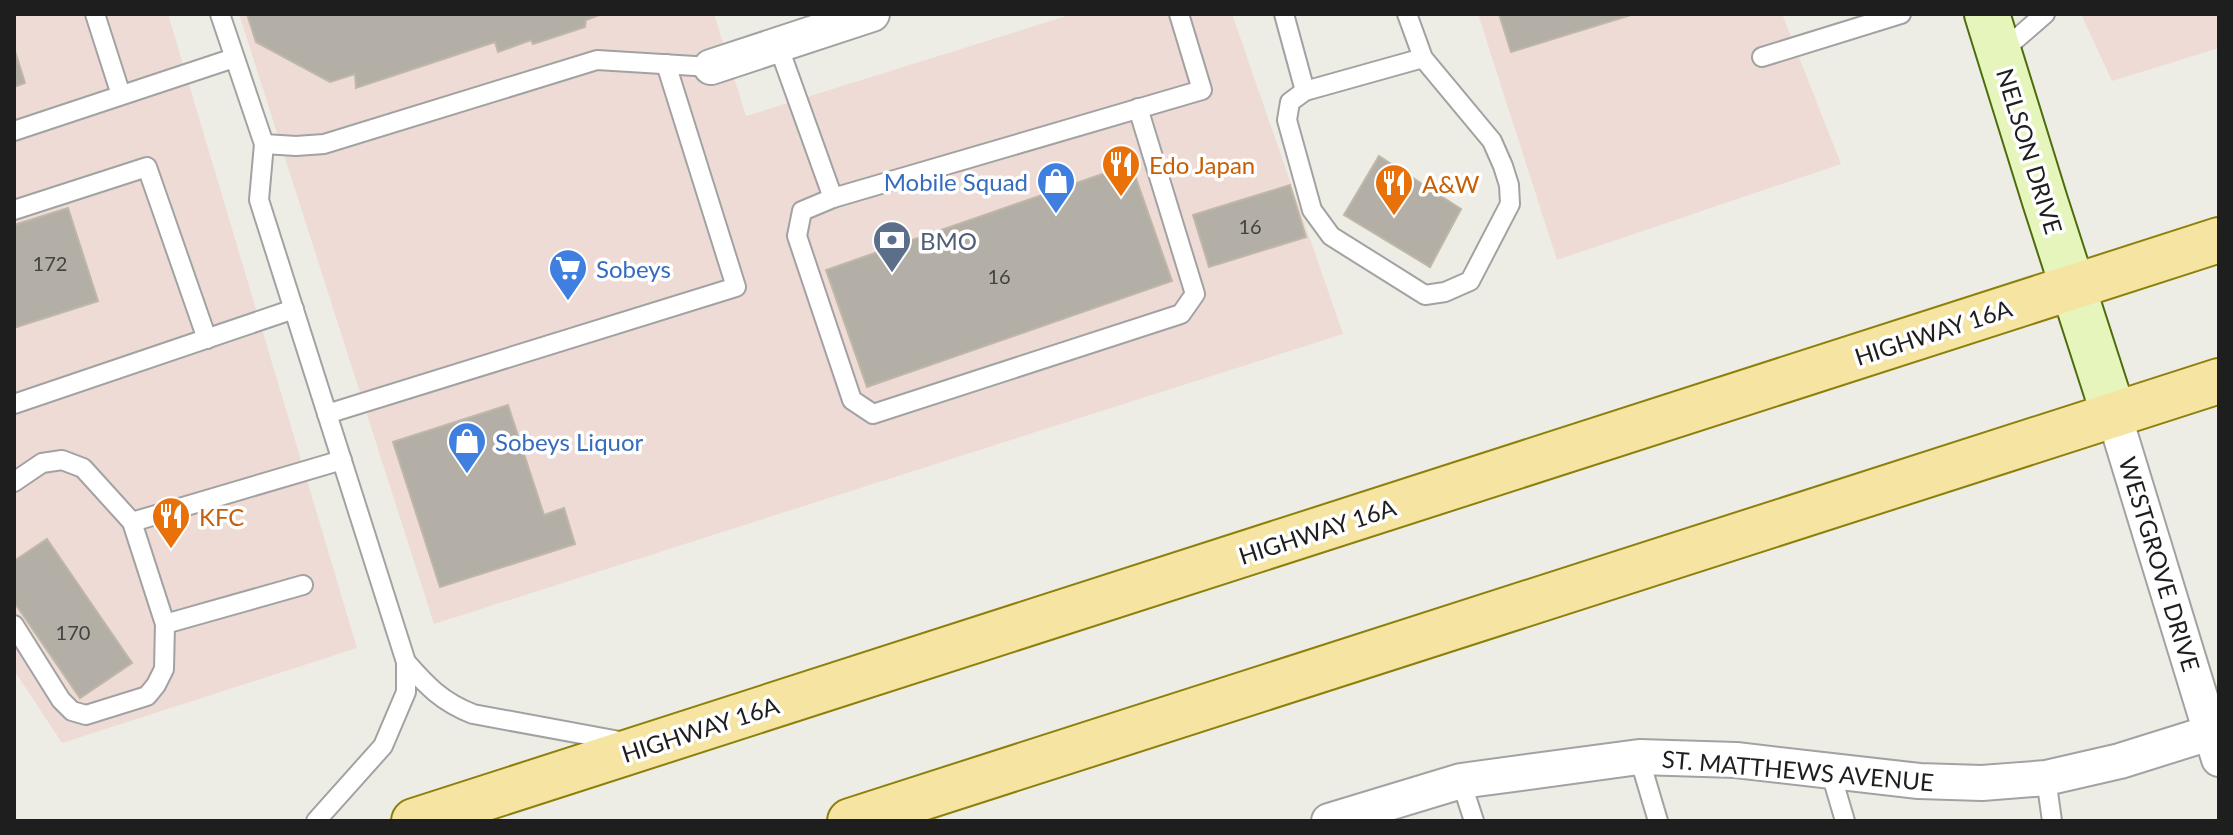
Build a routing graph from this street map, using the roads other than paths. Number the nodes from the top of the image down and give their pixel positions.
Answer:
1 (95, 14) edge
2 (220, 14) edge
3 (872, 14) edge
4 (1179, 14) edge
5 (1284, 14) edge
6 (1407, 14) edge
7 (1901, 14) edge
8 (2045, 14) edge
9 (1993, 34) edge
10 (778, 45) junction
11 (1762, 57) dead end
12 (234, 58) junction
13 (1423, 58) junction
14 (666, 64) junction
15 (711, 67) joint
16 (1305, 91) junction
17 (121, 95) junction
18 (1138, 108) junction
19 (14, 131) edge
20 (264, 144) junction
21 (833, 198) junction
22 (14, 210) edge
23 (2219, 240) edge
24 (2072, 287) junction
25 (294, 309) junction
26 (207, 339) junction
27 (2219, 381) edge
28 (14, 404) edge
29 (327, 414) junction
30 (2114, 415) junction
31 (342, 460) junction
32 (14, 482) edge
33 (132, 522) junction
34 (303, 585) dead end
35 (165, 624) junction
36 (14, 625) edge
37 (406, 662) junction
38 (2216, 741) edge
39 (647, 746) junction
40 (1639, 757) junction
41 (1830, 770) junction
42 (2046, 778) junction
43 (1461, 781) junction
44 (316, 821) edge
45 (414, 821) edge
46 (850, 821) edge
47 (1329, 821) edge
48 (1474, 821) edge
49 (1658, 821) edge
50 (1845, 821) edge
51 (2052, 821) edge

1 - 17 lane
2 - 12 lane
3 - 10 street
4 - 18 lane
5 - 16 lane
6 - 13 lane
7 - 11 lane
8 - 9 lane
9 - 24 street, NELSON DRIVE
10 - 15 street
10 - 21 lane
12 - 17 lane
12 - 20 lane
13 - 16 lane
13 - 16 lane
14 - 15 lane
14 - 20 lane
14 - 29 lane
17 - 19 lane
18 - 21 lane
18 - 21 lane
20 - 25 lane
22 - 26 lane
23 - 24 main road, HIGHWAY 16A
24 - 30 street, NELSON DRIVE
24 - 39 main road, HIGHWAY 16A
25 - 26 lane
25 - 29 lane
26 - 28 lane
27 - 30 main road
29 - 31 lane
30 - 38 street, WESTGROVE DRIVE
30 - 46 main road
31 - 33 lane
31 - 37 lane
32 - 33 lane
33 - 35 lane
34 - 35 lane
35 - 36 lane
37 - 39 lane
37 - 44 lane
38 - 42 street, ST. MATTHEWS AVENUE
39 - 45 main road, HIGHWAY 16A
40 - 41 street, ST. MATTHEWS AVENUE
40 - 43 street, ST. MATTHEWS AVENUE
40 - 49 lane
41 - 42 street, ST. MATTHEWS AVENUE
41 - 50 lane
42 - 51 lane
43 - 47 street, ST. MATTHEWS AVENUE
43 - 48 lane

